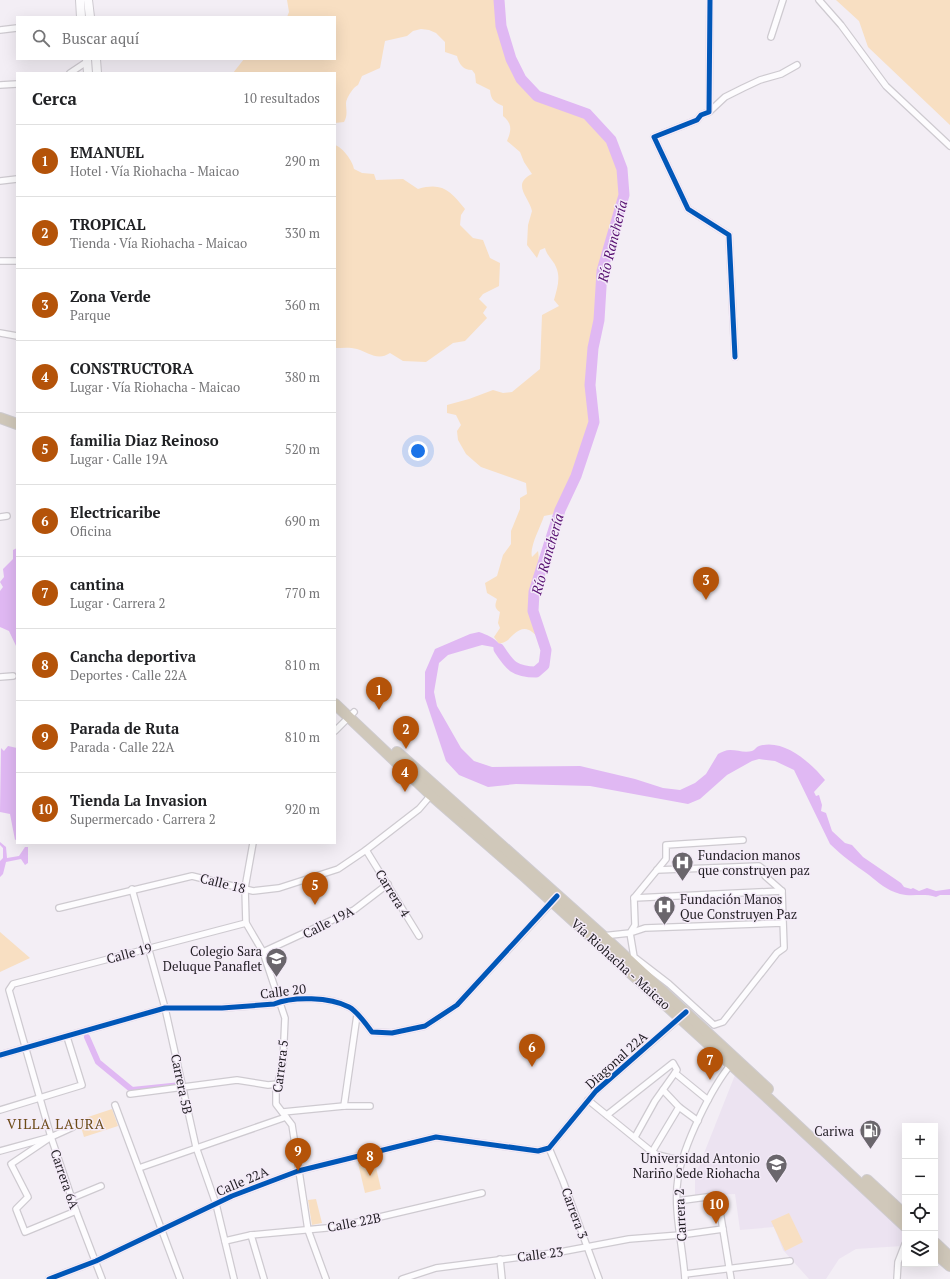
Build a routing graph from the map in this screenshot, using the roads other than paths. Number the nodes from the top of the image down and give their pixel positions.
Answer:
1 (80, 0) edge
2 (88, 0) edge
3 (710, 0) edge
4 (783, 0) edge
5 (819, 0) edge
6 (81, 16) edge
7 (90, 16) edge
8 (16, 28) edge
9 (0, 30) edge
10 (771, 37) dead end
11 (88, 60) edge
12 (96, 60) edge
13 (797, 65) dead end
14 (71, 72) edge
15 (88, 72) edge
16 (97, 72) edge
17 (16, 84) edge
18 (0, 85) edge
19 (708, 112) junction
20 (950, 146) edge
21 (16, 179) edge
22 (0, 181) edge
23 (16, 261) edge
24 (0, 262) edge
25 (0, 333) edge
26 (16, 336) edge
27 (735, 357) dead end
28 (0, 418) edge
29 (16, 424) edge
30 (7, 516) dead end
31 (0, 517) edge
32 (13, 676) dead end
33 (0, 678) edge
34 (336, 696) edge
35 (336, 705) edge
36 (352, 714) junction
37 (336, 730) edge
38 (432, 795) junction
39 (743, 840) dead end
40 (253, 844) edge
41 (366, 850) junction
42 (657, 870) junction
43 (526, 873) junction
44 (388, 884) junction
45 (245, 888) junction
46 (132, 889) junction
47 (782, 891) junction
48 (634, 898) junction
49 (555, 899) junction
50 (59, 908) dead end
51 (246, 923) junction
52 (783, 923) junction
53 (630, 933) junction
54 (419, 936) dead end
55 (600, 939) junction
56 (149, 948) junction
57 (263, 952) junction
58 (13, 984) joint
59 (280, 1002) junction
60 (165, 1008) junction
61 (357, 1015) junction
62 (683, 1015) junction
63 (67, 1037) junction
64 (26, 1048) junction
65 (0, 1056) edge
66 (734, 1061) junction
67 (675, 1073) junction
68 (278, 1084) junction
69 (183, 1087) junction
70 (663, 1090) junction
71 (130, 1094) dead end
72 (40, 1099) junction
73 (588, 1100) junction
74 (708, 1100) junction
75 (115, 1105) dead end
76 (344, 1106) junction
77 (370, 1106) dead end
78 (679, 1107) junction
79 (0, 1110) edge
80 (284, 1115) junction
81 (607, 1116) junction
82 (698, 1121) junction
83 (73, 1127) dead end
84 (51, 1137) junction
85 (635, 1137) junction
86 (196, 1147) junction
87 (548, 1148) junction
88 (0, 1151) edge
89 (652, 1152) junction
90 (682, 1162) junction
91 (139, 1168) junction
92 (298, 1171) junction
93 (101, 1186) dead end
94 (482, 1193) dead end
95 (72, 1198) junction
96 (677, 1201) junction
97 (216, 1204) junction
98 (76, 1211) junction
99 (902, 1212) edge
100 (902, 1223) edge
101 (723, 1229) junction
102 (160, 1230) junction
103 (308, 1230) junction
104 (251, 1235) junction
105 (680, 1235) junction
106 (224, 1241) junction
107 (938, 1246) edge
108 (588, 1247) junction
109 (902, 1252) edge
110 (938, 1256) edge
111 (950, 1257) edge
112 (500, 1259) junction
113 (96, 1261) junction
114 (790, 1262) dead end
115 (950, 1266) edge
116 (730, 1269) junction
117 (685, 1276) edge
118 (49, 1279) edge
119 (102, 1279) edge
120 (180, 1279) edge
121 (234, 1279) edge
122 (264, 1279) edge
123 (326, 1279) edge
124 (402, 1279) edge
125 (502, 1279) edge
126 (599, 1279) edge
127 (731, 1279) edge
128 (897, 1279) edge

1 - 6 street
2 - 7 street
3 - 19 street
4 - 10 street
5 - 20 street
8 - 9 street
11 - 14 street
11 - 15 street
12 - 16 street
13 - 19 street
17 - 18 street
19 - 27 street
21 - 22 street
23 - 24 street
25 - 26 street
28 - 29 highway
30 - 31 street
32 - 33 street
34 - 36 highway, Vía Riohacha - Maicao
35 - 36 highway, Vía Riohacha - Maicao
36 - 37 street
36 - 38 highway, Vía Riohacha - Maicao
36 - 43 highway, Vía Riohacha - Maicao
38 - 41 street, Calle 18
38 - 43 highway, Vía Riohacha - Maicao
39 - 42 street
40 - 45 street, Carrera 5
41 - 44 street, Carrera 4
41 - 45 street, Calle 18
42 - 47 street
42 - 48 street
43 - 49 highway, Vía Riohacha - Maicao
44 - 54 street, Carrera 4
44 - 57 street, Calle 19A
45 - 46 street, Calle 18
45 - 51 street, Carrera 5
46 - 50 street, Calle 18
46 - 56 street, Carrera 5B
47 - 48 street
47 - 52 street
48 - 53 street
49 - 55 highway, Vía Riohacha - Maicao
49 - 61 street, Calle 20
51 - 56 street, Calle 19
51 - 57 street, Carrera 5
52 - 53 street
52 - 53 street
53 - 55 street
55 - 62 highway, Vía Riohacha - Maicao
56 - 58 street, Calle 19
56 - 60 street, Carrera 5B
57 - 59 street, Carrera 5
58 - 64 street, Carrera 6A
59 - 60 street, Calle 20
59 - 61 street, Calle 20
59 - 68 street, Carrera 5
60 - 63 street, Calle 20
60 - 69 street, Carrera 5B
61 - 76 street
62 - 66 highway, Vía Riohacha - Maicao
62 - 73 street, Diagonal 22A
63 - 64 street, Calle 20
63 - 72 street
64 - 65 street, Calle 20
64 - 72 street, Carrera 6A
66 - 74 street, Carrera 2
66 - 99 highway, Vía Riohacha - Maicao
66 - 100 highway, Vía Riohacha - Maicao
67 - 70 street
67 - 74 street
67 - 81 street
68 - 69 street
68 - 80 street, Carrera 5
69 - 71 street
69 - 86 street, Carrera 5B
70 - 78 street
70 - 85 street
72 - 79 street
72 - 84 street, Carrera 6A
73 - 81 street
73 - 87 street, Diagonal 22A
74 - 82 street, Carrera 2
75 - 91 street
76 - 77 street
76 - 80 street
78 - 82 street
78 - 89 street
80 - 86 street
80 - 92 street, Carrera 5
81 - 85 street
82 - 90 street, Carrera 2
83 - 84 street
84 - 88 street
84 - 95 street, Carrera 6A
84 - 98 street
85 - 89 street
86 - 91 street
86 - 97 street, Carrera 5B
87 - 92 street, Calle 22A
87 - 108 street, Carrera 3
89 - 90 street
90 - 96 street, Carrera 2
91 - 102 street
92 - 97 street, Calle 22A
92 - 103 street, Carrera 5
93 - 95 street
94 - 103 street, Calle 22B
95 - 98 street, Carrera 6A
96 - 101 street
96 - 105 street, Carrera 2
97 - 102 street, Calle 22A
97 - 106 street, Carrera 5B
98 - 113 street, Carrera 6A
101 - 105 street, Calle 23
101 - 116 street
102 - 113 street, Calle 22A
102 - 120 street
103 - 104 street, Calle 22B
103 - 123 street, Carrera 5
104 - 106 street, Calle 22B
104 - 122 street
105 - 108 street, Calle 23
105 - 117 street, Carrera 2
106 - 121 street, Carrera 5B
107 - 111 highway
108 - 112 street, Calle 23
108 - 126 street, Carrera 3
109 - 128 street
110 - 115 highway
112 - 124 street, Calle 23
112 - 125 street
113 - 118 street, Calle 22A
113 - 119 street, Carrera 6A
114 - 116 street
116 - 117 street
116 - 127 street

